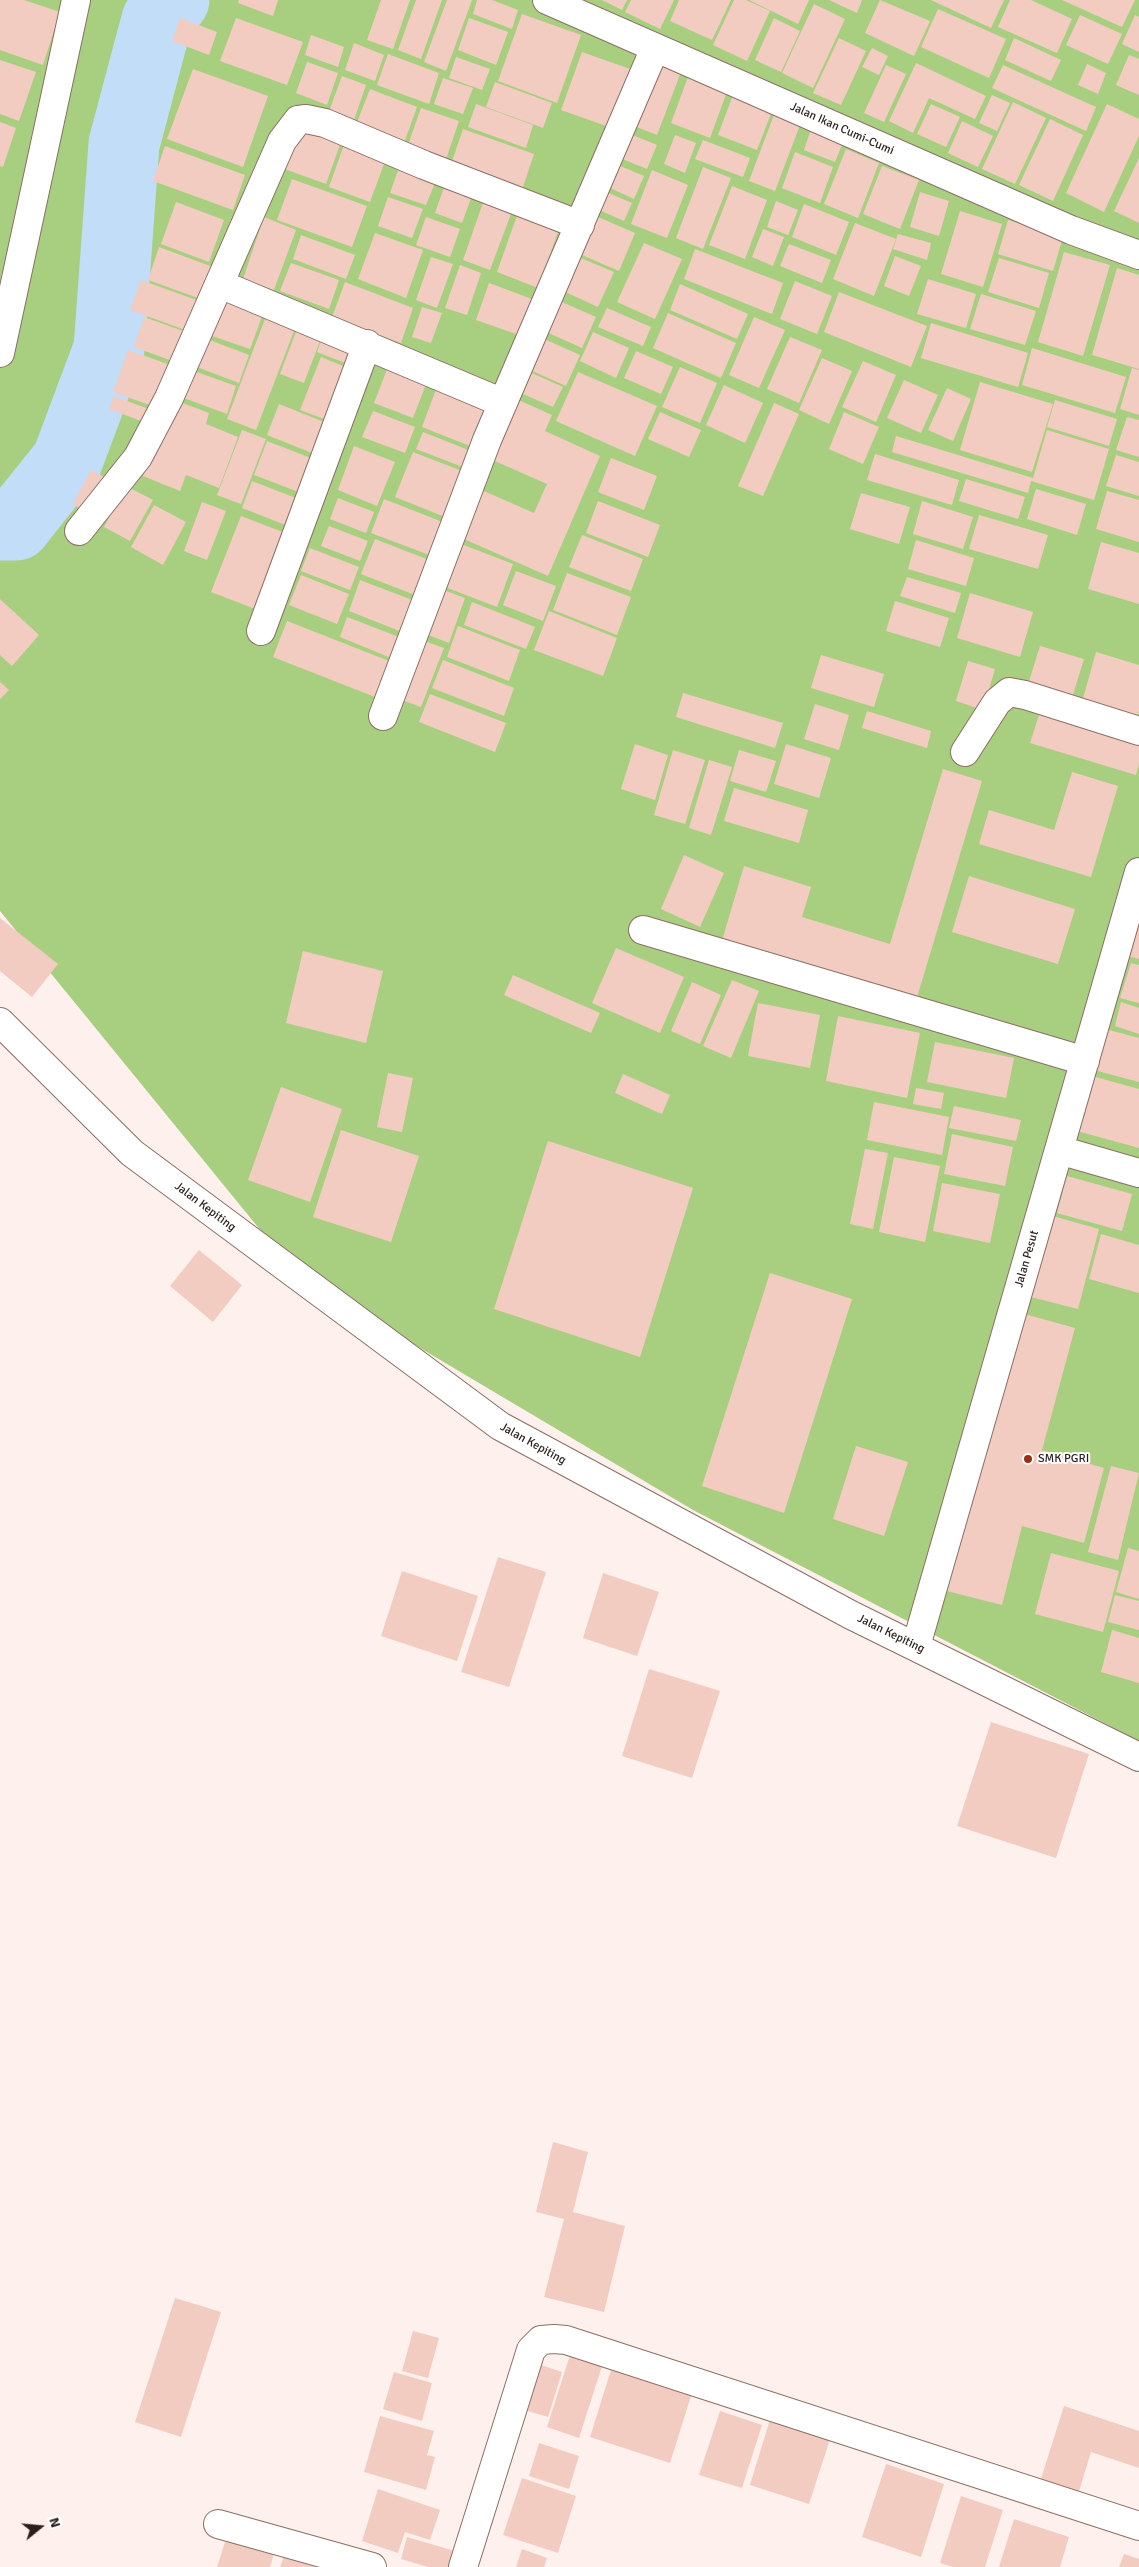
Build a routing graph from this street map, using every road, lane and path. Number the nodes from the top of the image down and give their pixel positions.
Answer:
1 (76, 0) edge
2 (546, 0) edge
3 (655, 48) junction
4 (580, 225) junction
5 (1139, 255) edge
6 (220, 284) junction
7 (367, 344) junction
8 (0, 353) edge
9 (503, 403) junction
10 (79, 531) dead end
11 (261, 631) dead end
12 (383, 716) dead end
13 (1139, 731) edge
14 (965, 752) dead end
15 (1139, 872) edge
16 (643, 930) dead end
17 (0, 1022) edge
18 (1085, 1061) junction
19 (1059, 1150) junction
20 (1139, 1173) edge
21 (916, 1646) junction
22 (1139, 1757) edge
23 (218, 2524) dead end
24 (1139, 2526) edge
25 (372, 2567) edge
26 (463, 2567) edge

1 - 8 street
2 - 3 street, Jalan Ikan Cumi-Cumi
3 - 4 street
3 - 5 street, Jalan Ikan Cumi-Cumi
4 - 6 street
4 - 9 street
6 - 7 street
6 - 10 street
7 - 9 street
7 - 11 street
9 - 12 street
13 - 14 street
15 - 18 street, Jalan Pesut
16 - 18 street
17 - 21 street, Jalan Kepiting
18 - 19 street, Jalan Pesut
19 - 20 street
19 - 21 street, Jalan Pesut
21 - 22 street, Jalan Kepiting
23 - 25 street
24 - 26 street

